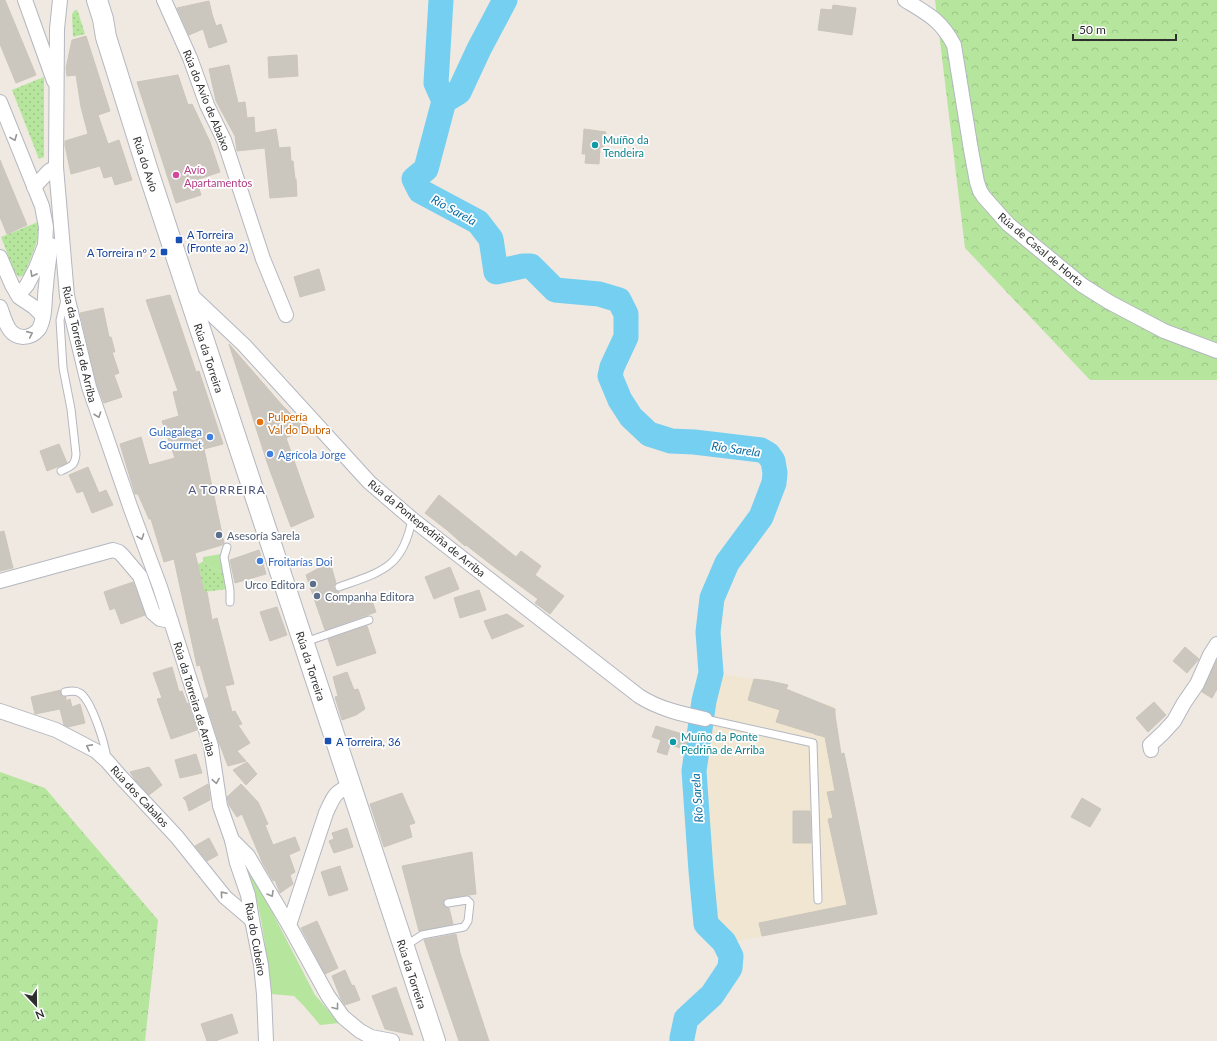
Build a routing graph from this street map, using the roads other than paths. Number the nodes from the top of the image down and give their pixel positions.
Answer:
1 (25, 0) edge
2 (50, 0) edge
3 (60, 0) edge
4 (86, 0) edge
5 (97, 0) edge
6 (164, 0) edge
7 (905, 0) edge
8 (35, 26) junction
9 (57, 31) junction
10 (106, 37) junction
11 (56, 87) junction
12 (0, 102) edge
13 (56, 167) junction
14 (34, 187) junction
15 (42, 206) junction
16 (59, 214) junction
17 (0, 257) edge
18 (187, 291) junction
19 (17, 293) junction
20 (67, 296) junction
21 (0, 307) edge
22 (286, 315) dead end
23 (43, 316) junction
24 (1217, 351) edge
25 (61, 471) dead end
26 (412, 519) junction
27 (227, 547) dead end
28 (0, 581) edge
29 (339, 587) dead end
30 (230, 602) dead end
31 (369, 620) dead end
32 (171, 621) junction
33 (303, 643) junction
34 (1217, 644) edge
35 (65, 692) dead end
36 (0, 712) edge
37 (705, 719) joint
38 (1151, 750) dead end
39 (107, 761) junction
40 (350, 786) junction
41 (232, 840) junction
42 (818, 900) dead end
43 (448, 903) dead end
44 (252, 920) junction
45 (289, 925) junction
46 (404, 948) junction
47 (266, 1041) edge
48 (392, 1041) edge
49 (435, 1041) edge

1 - 8 street
2 - 9 street, Rúa da Torreira de Arriba
3 - 9 street, Rúa da Torreira de Arriba
4 - 10 main road, Rúa do Avío
5 - 10 main road, Rúa do Avío
6 - 22 street, Rúa do Avío de Abaixo
7 - 24 street, Rúa de Casal de Horta
8 - 9 street
8 - 11 street
9 - 11 street, Rúa da Torreira de Arriba
10 - 18 main road, Rúa do Avío
11 - 13 street, Rúa da Torreira de Arriba
12 -> 14 street
13 - 14 street
13 - 16 street, Rúa da Torreira de Arriba
14 - 15 street
15 - 16 street
15 -> 19 street
16 - 20 street, Rúa da Torreira de Arriba
16 - 23 street
17 - 19 street
18 - 26 street, Rúa da Pontepedriña de Arriba
18 - 33 main road, Rúa da Torreira
19 - 23 street
20 - 25 lane
20 -> 32 street, Rúa da Torreira de Arriba
21 -> 23 street
26 - 29 lane
26 - 37 street, Rúa da Pontepedriña de Arriba
27 - 30 lane
28 - 32 street
31 - 33 lane
32 -> 41 street, Rúa da Torreira de Arriba
33 - 40 main road, Rúa da Torreira
34 - 38 street
35 - 39 lane
39 -> 36 street, Rúa dos Cabalos
37 - 42 lane
44 -> 39 street, Rúa dos Cabalos
40 - 45 street
40 - 46 main road, Rúa da Torreira
41 - 44 street, Rúa do Cubeiro
41 -> 45 street, Rúa da Torreira de Arriba
43 - 46 lane
44 - 47 street, Rúa do Cubeiro
45 -> 48 street, Rúa da Torreira de Arriba
46 - 49 main road, Rúa da Torreira

